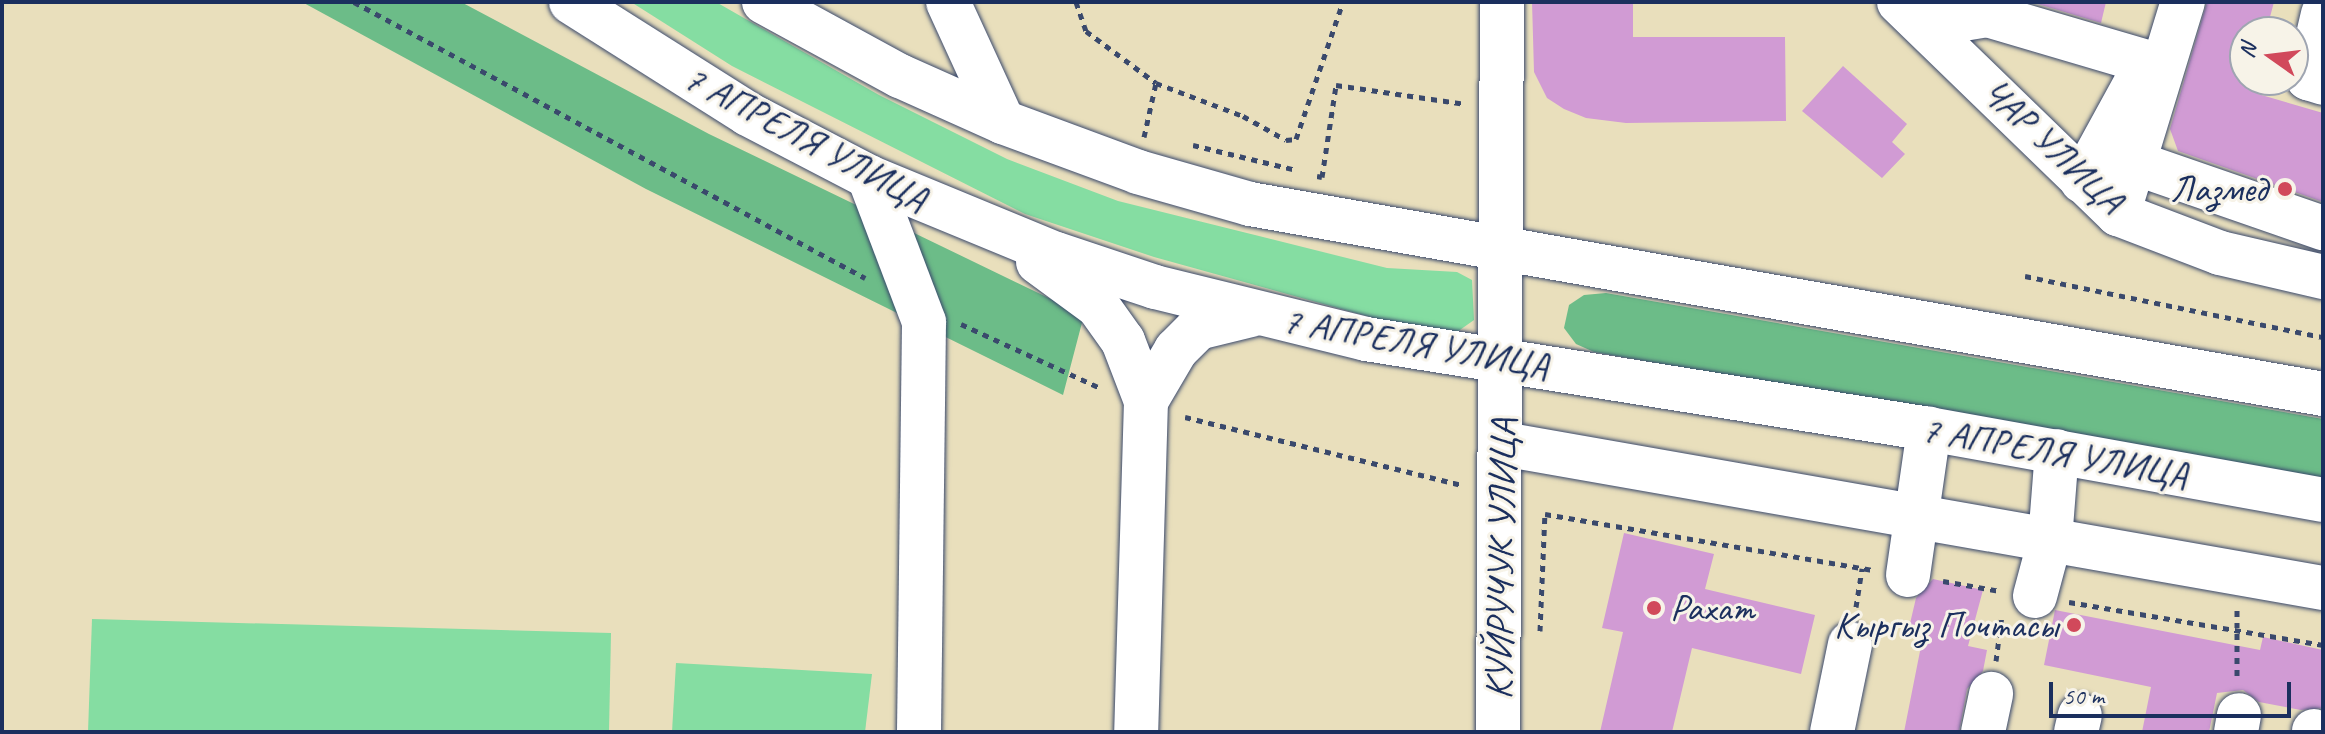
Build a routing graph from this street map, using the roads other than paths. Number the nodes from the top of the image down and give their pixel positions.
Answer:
1 (571, 2) edge
2 (764, 2) edge
3 (948, 2) edge
4 (1502, 2) edge
5 (2161, 2) edge
6 (2183, 2) edge
7 (1990, 8) edge
8 (1913, 14) edge
9 (2323, 14) edge
10 (2147, 62) junction
11 (2323, 83) edge
12 (1003, 122) junction
13 (2135, 163) junction
14 (869, 177) junction
15 (2082, 181) junction
16 (2118, 214) junction
17 (973, 222) junction
18 (2323, 228) edge
19 (1504, 251) junction
20 (2323, 277) edge
21 (1258, 315) junction
22 (1504, 359) junction
23 (2323, 394) edge
24 (1166, 407) junction
25 (1929, 429) junction
26 (1503, 444) junction
27 (2057, 451) junction
28 (2323, 500) edge
29 (1919, 517) junction
30 (2050, 540) junction
31 (1908, 575) road end
32 (2323, 588) edge
33 (2035, 596) road end
34 (1850, 644) dead end
35 (919, 732) edge
36 (1136, 732) edge
37 (1498, 732) edge
38 (1832, 732) edge

1 - 14 main road, 7 АПРЕЛЯ УЛИЦА
2 - 12 main road
3 - 12 main road
4 - 19 main road, КУЙРУЧУК УЛИЦА
5 - 10 main road
6 - 13 main road
7 - 8 main road
7 - 10 main road
8 - 15 main road, ЧАР УЛИЦА
9 - 11 main road
10 - 15 main road
12 - 19 main road
13 - 16 main road
13 - 18 main road
14 - 17 main road, 7 АПРЕЛЯ УЛИЦА
14 - 35 main road
15 - 16 main road, ЧАР УЛИЦА
16 - 20 main road, ЧАР УЛИЦА
17 - 21 main road, 7 АПРЕЛЯ УЛИЦА
17 - 24 main road
19 - 22 main road, КУЙРУЧУК УЛИЦА
19 - 23 main road
21 - 22 main road, 7 АПРЕЛЯ УЛИЦА
21 - 24 main road
22 - 25 main road, 7 АПРЕЛЯ УЛИЦА
22 - 26 main road, КУЙРУЧУК УЛИЦА
24 - 36 main road
25 - 27 main road, 7 АПРЕЛЯ УЛИЦА
25 - 29 main road
26 - 29 main road
26 - 37 main road, КУЙРУЧУК УЛИЦА
27 - 28 main road, 7 АПРЕЛЯ УЛИЦА
27 - 30 main road
29 - 30 main road
29 - 31 main road
30 - 32 main road
30 - 33 main road
34 - 38 main road

